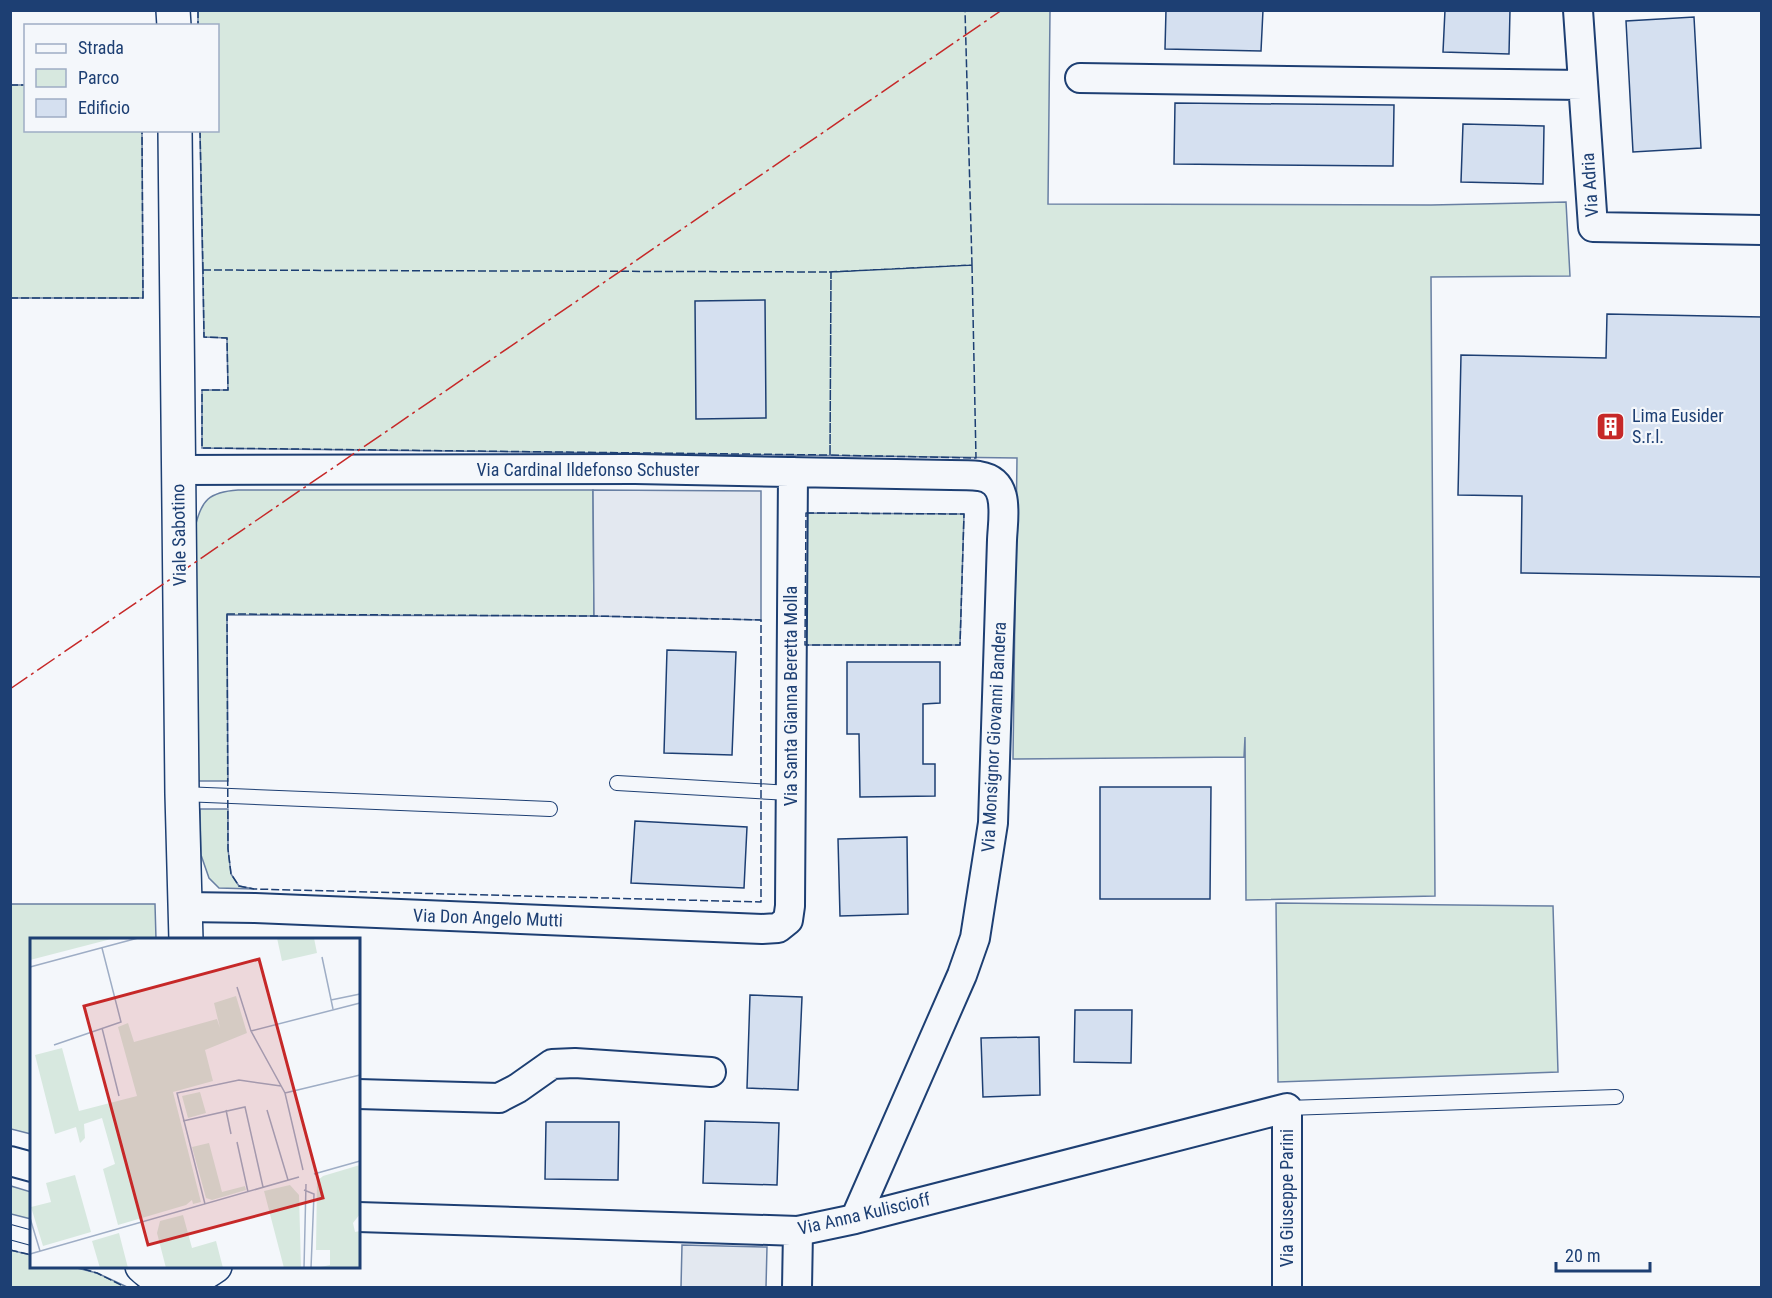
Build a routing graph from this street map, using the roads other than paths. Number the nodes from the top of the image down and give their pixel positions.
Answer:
1 (1578, 10) edge
2 (1080, 78) dead end
3 (1583, 85) junction
4 (175, 132) edge
5 (1761, 230) edge
6 (178, 470) junction
7 (792, 472) junction
8 (996, 484) joint
9 (617, 783) dead end
10 (790, 793) junction
11 (182, 794) junction
12 (549, 809) dead end
13 (185, 907) junction
14 (788, 920) joint
15 (186, 938) edge
16 (711, 1071) dead end
17 (360, 1094) edge
18 (1616, 1097) dead end
19 (1287, 1108) junction
20 (10, 1161) edge
21 (30, 1166) edge
22 (360, 1217) edge
23 (855, 1219) junction
24 (798, 1231) junction
25 (10, 1232) edge
26 (30, 1237) edge
27 (144, 1268) edge
28 (212, 1268) edge
29 (182, 1284) edge
30 (797, 1287) edge
31 (1287, 1287) edge

1 - 3 street, Via Adria
2 - 3 street
3 - 5 street, Via Adria
4 - 6 street, Viale Sabotino
6 - 7 street, Via Cardinal Ildefonso Schuster
6 - 11 street, Viale Sabotino
7 - 8 street, Via Cardinal Ildefonso Schuster
7 - 10 street, Via Santa Gianna Beretta Molla
8 - 23 street, Via Monsignor Giovanni Bandera
9 - 10 lane
10 - 14 street, Via Santa Gianna Beretta Molla
11 - 12 lane
11 - 13 street, Viale Sabotino
13 - 14 street, Via Don Angelo Mutti
13 - 15 street, Viale Sabotino
16 - 17 street
18 - 19 lane
19 - 23 street, Via Anna Kuliscioff
19 - 31 street, Via Giuseppe Parini
20 - 21 street
22 - 24 street, Via Anna Kuliscioff
23 - 24 street, Via Anna Kuliscioff
24 - 30 street
25 - 26 lane
27 - 29 street
28 - 29 street

